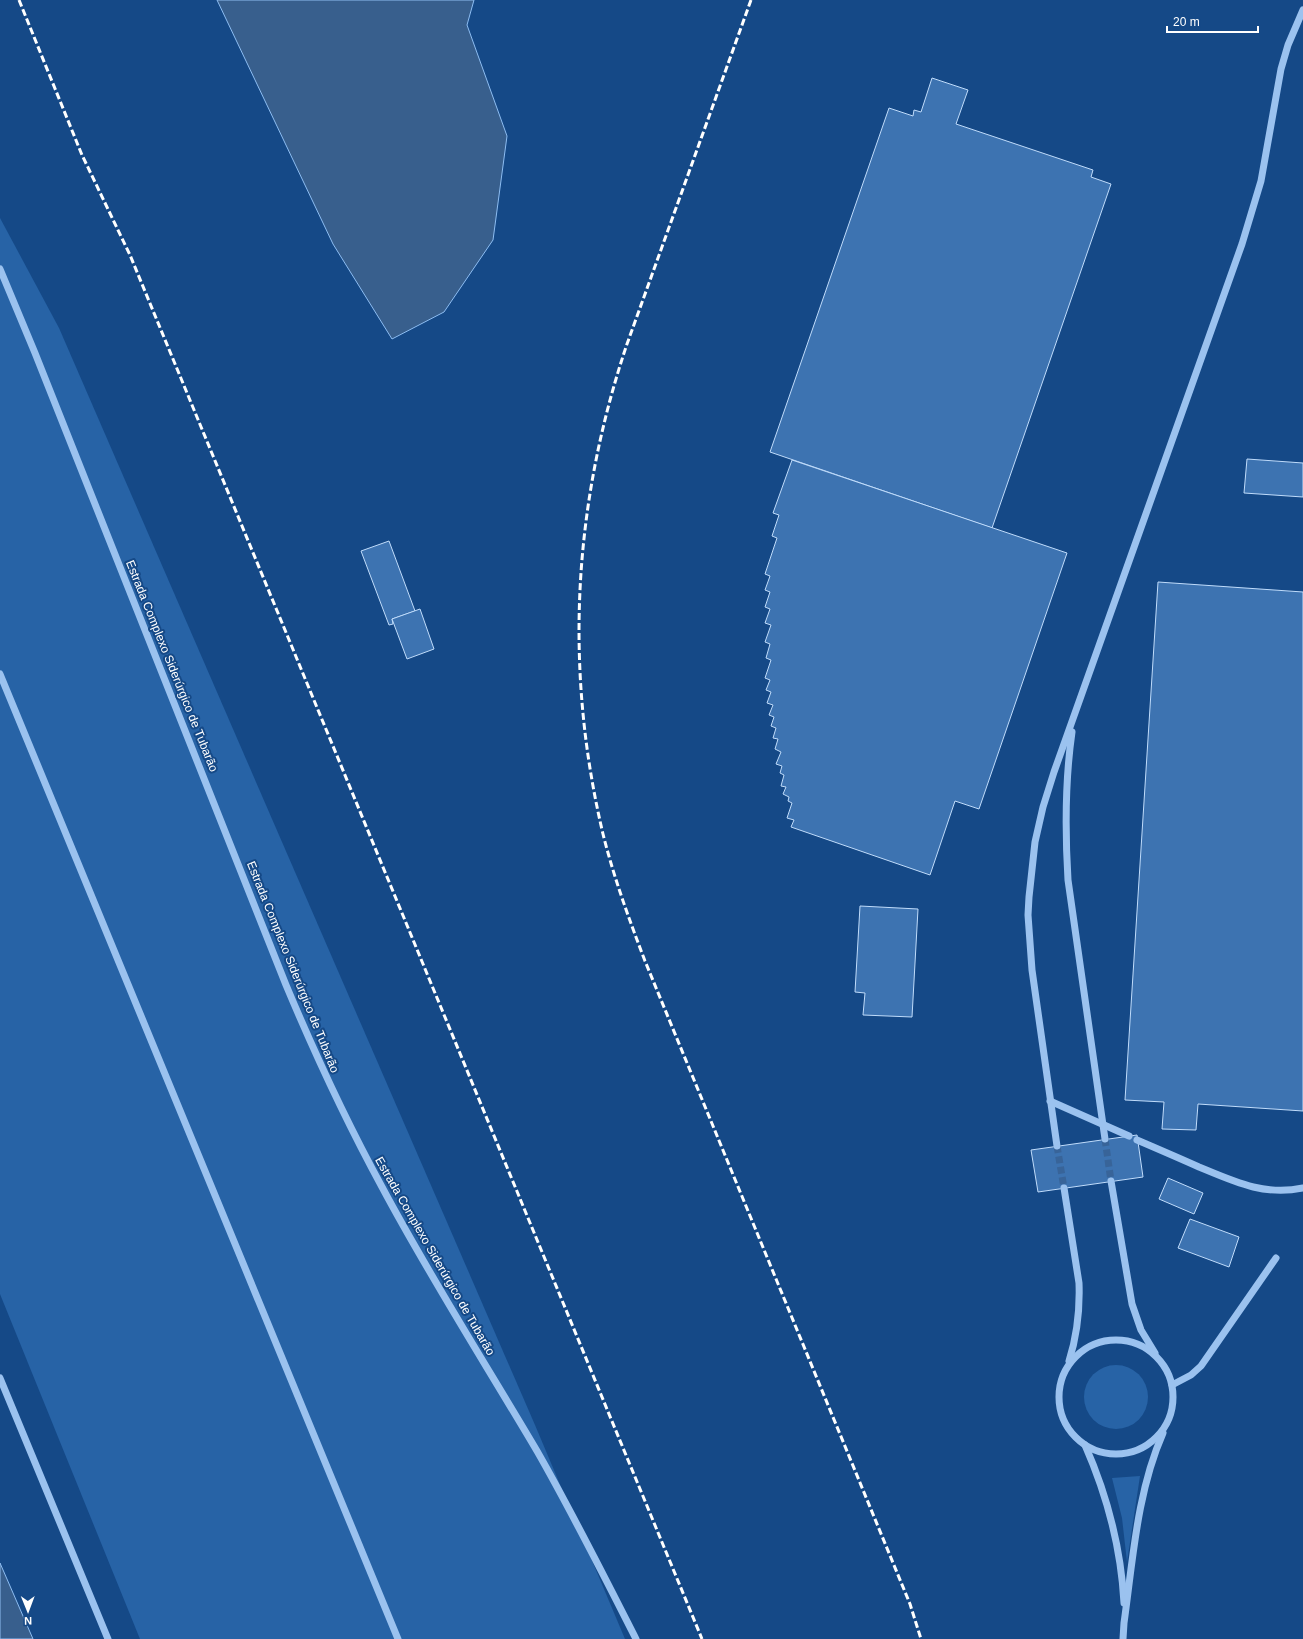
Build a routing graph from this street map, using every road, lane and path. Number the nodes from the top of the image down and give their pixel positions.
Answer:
1 (1303, 10) edge
2 (0, 269) edge
3 (0, 674) edge
4 (1074, 718) junction
5 (1050, 1101) junction
6 (1103, 1125) junction
7 (1129, 1136) dead end
8 (1105, 1139) tunnel mouth
9 (1137, 1140) dead end
10 (1057, 1146) tunnel mouth
11 (1111, 1181) tunnel mouth
12 (1064, 1188) tunnel mouth
13 (1303, 1188) edge
14 (1276, 1258) dead end
15 (1163, 1364) junction
16 (1067, 1366) junction
17 (0, 1378) edge
18 (1172, 1385) junction
19 (1170, 1418) junction
20 (1085, 1445) junction
21 (1124, 1623) junction
22 (108, 1639) edge
23 (398, 1639) edge
24 (636, 1639) edge
25 (1123, 1639) edge

1 - 4 lane
2 - 24 lane, Estrada Complexo Siderúrgico de Tubarão
3 - 23 lane
4 - 5 lane
4 - 6 lane
5 - 6 lane
5 - 10 lane
6 - 7 lane
6 - 8 lane
9 - 13 lane
11 - 15 lane
12 - 16 lane
14 - 18 lane
15 - 16 lane
15 - 18 lane
16 - 20 lane
17 - 22 lane
18 - 19 lane
19 - 20 lane
19 - 21 lane
20 - 21 lane
21 - 25 lane

